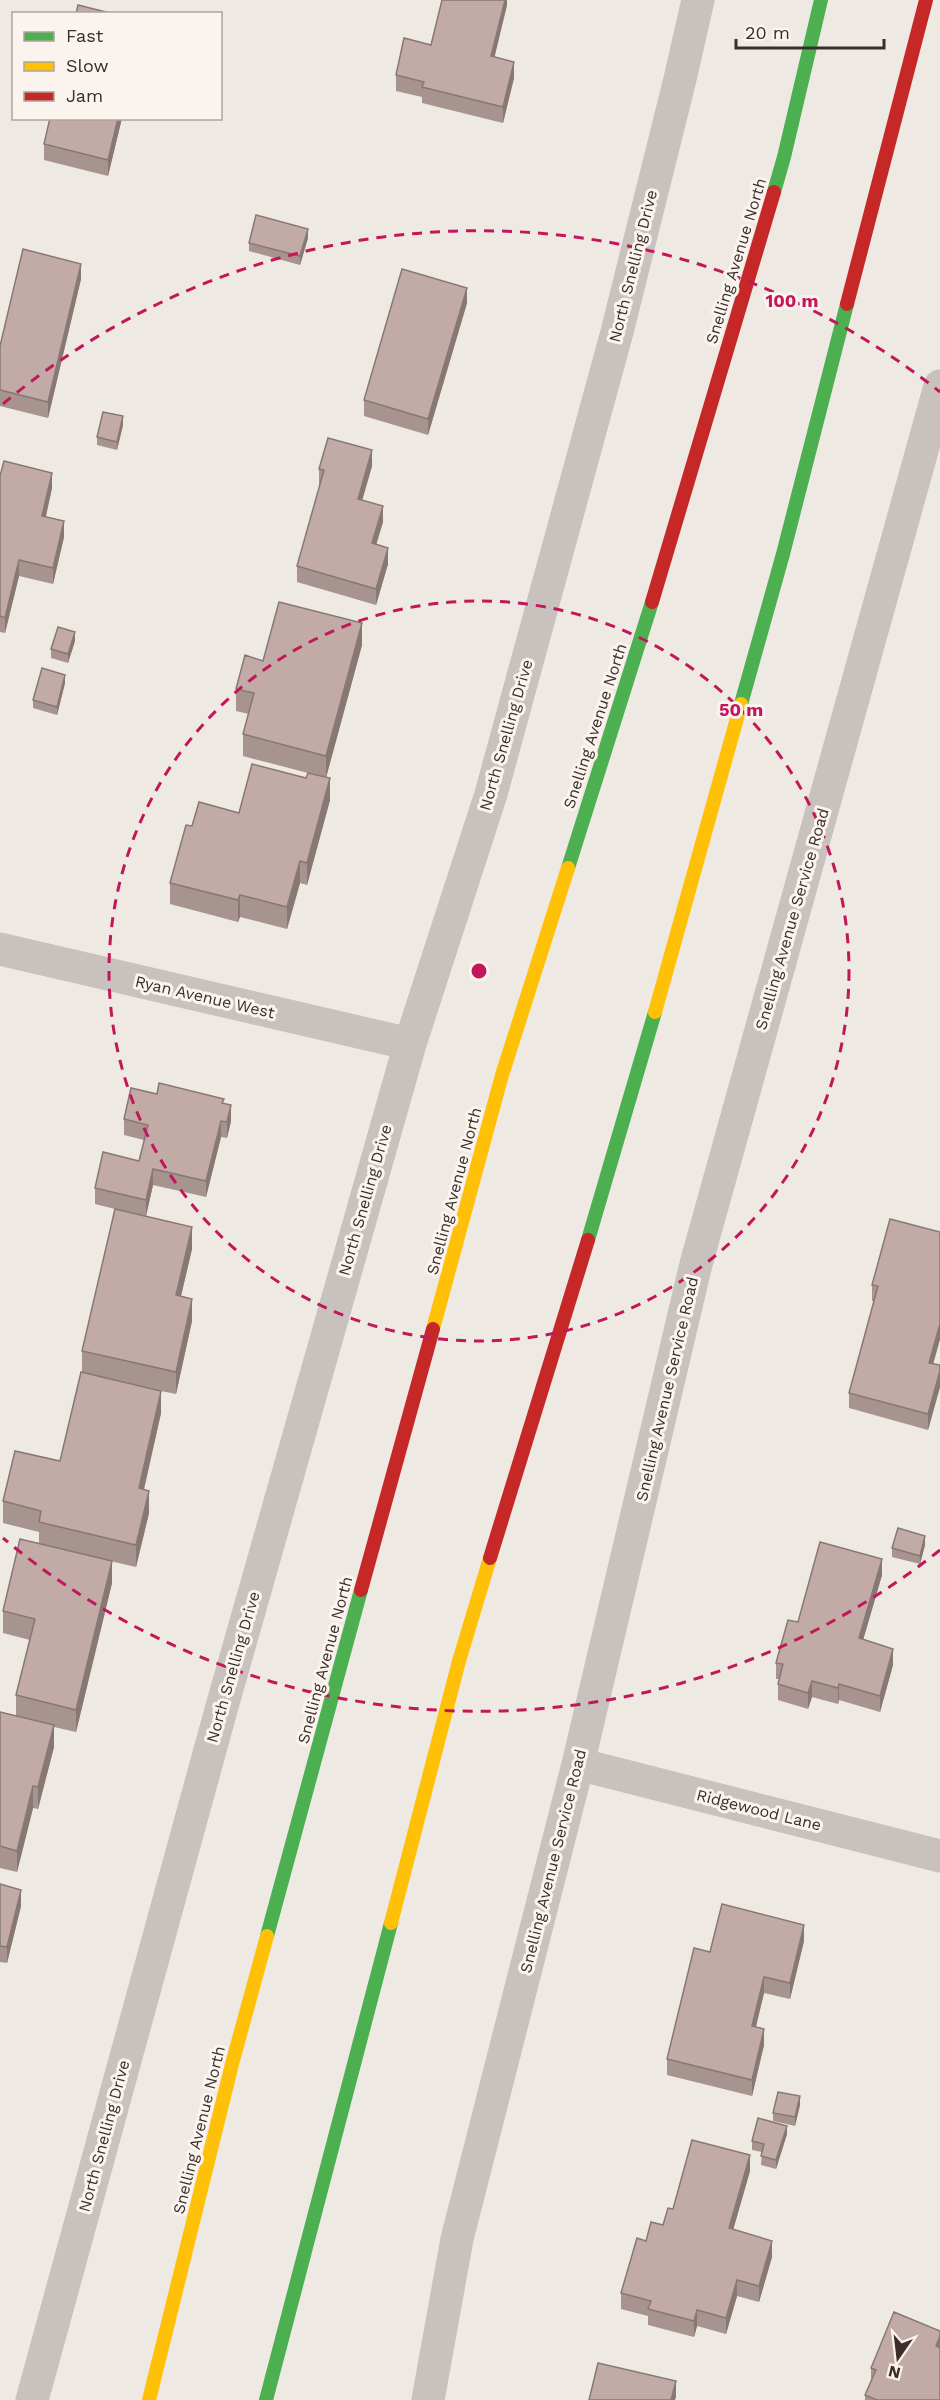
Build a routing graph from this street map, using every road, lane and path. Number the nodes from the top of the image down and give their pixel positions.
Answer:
1 (698, 0) edge
2 (821, 0) edge
3 (926, 0) edge
4 (940, 386) edge
5 (0, 949) edge
6 (410, 1044) junction
7 (578, 1764) junction
8 (940, 1856) edge
9 (32, 2400) edge
10 (149, 2400) edge
11 (266, 2400) edge
12 (428, 2400) edge

1 - 6 street, North Snelling Drive
2 - 10 main road, Snelling Avenue North
3 - 11 main road
4 - 7 street, Snelling Avenue Service Road
5 - 6 street, Ryan Avenue West
6 - 9 street, North Snelling Drive
7 - 8 street, Ridgewood Lane
7 - 12 street, Snelling Avenue Service Road

